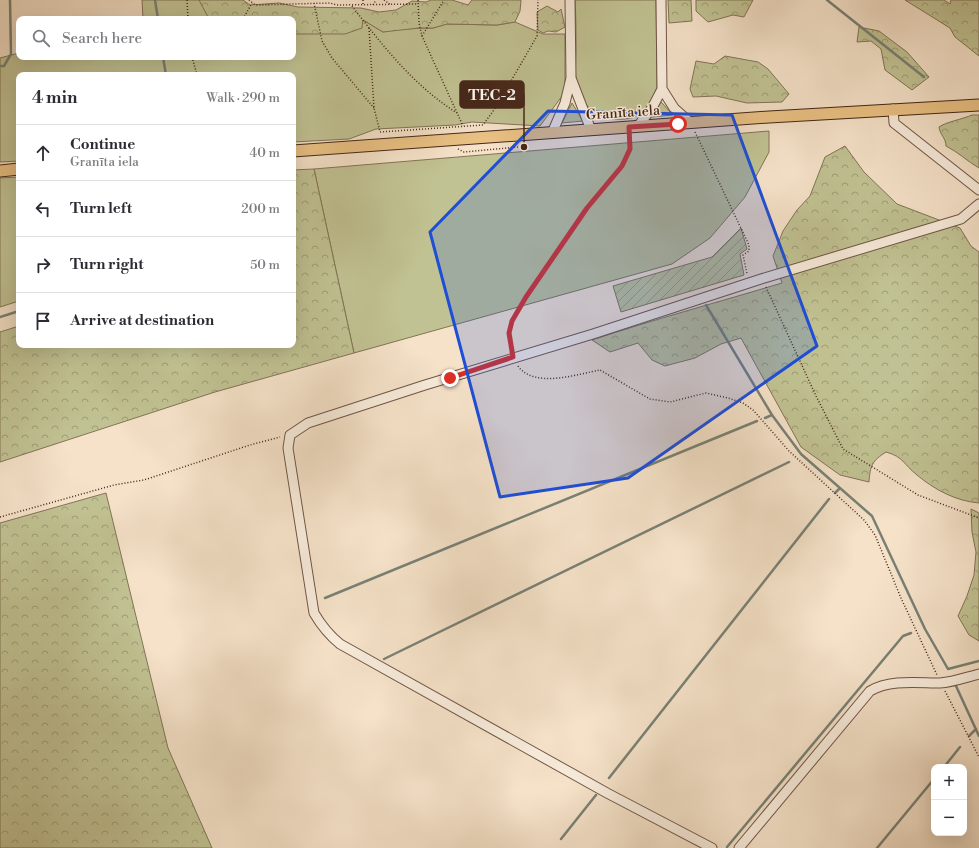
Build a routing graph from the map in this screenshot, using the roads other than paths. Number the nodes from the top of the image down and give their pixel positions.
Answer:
1 (570, 0) edge
2 (661, 0) edge
3 (571, 78) junction
4 (662, 89) junction
5 (979, 105) edge
6 (893, 109) junction
7 (691, 123) junction
8 (633, 127) junction
9 (591, 130) junction
10 (552, 133) junction
11 (296, 151) edge
12 (16, 169) edge
13 (0, 171) edge
14 (979, 190) edge
15 (979, 204) edge
16 (979, 674) edge
17 (712, 848) edge
18 (739, 848) edge

1 - 3 street
2 - 4 street
3 - 9 street
3 - 10 street
4 - 7 street
4 - 8 street
5 - 6 main road, Granīta iela
6 - 7 main road, Granīta iela
6 - 14 street
7 - 8 main road, Granīta iela
8 - 9 main road, Granīta iela
9 - 10 main road, Granīta iela
10 - 11 main road, Granīta iela
12 - 13 main road
15 - 17 street
16 - 18 street

